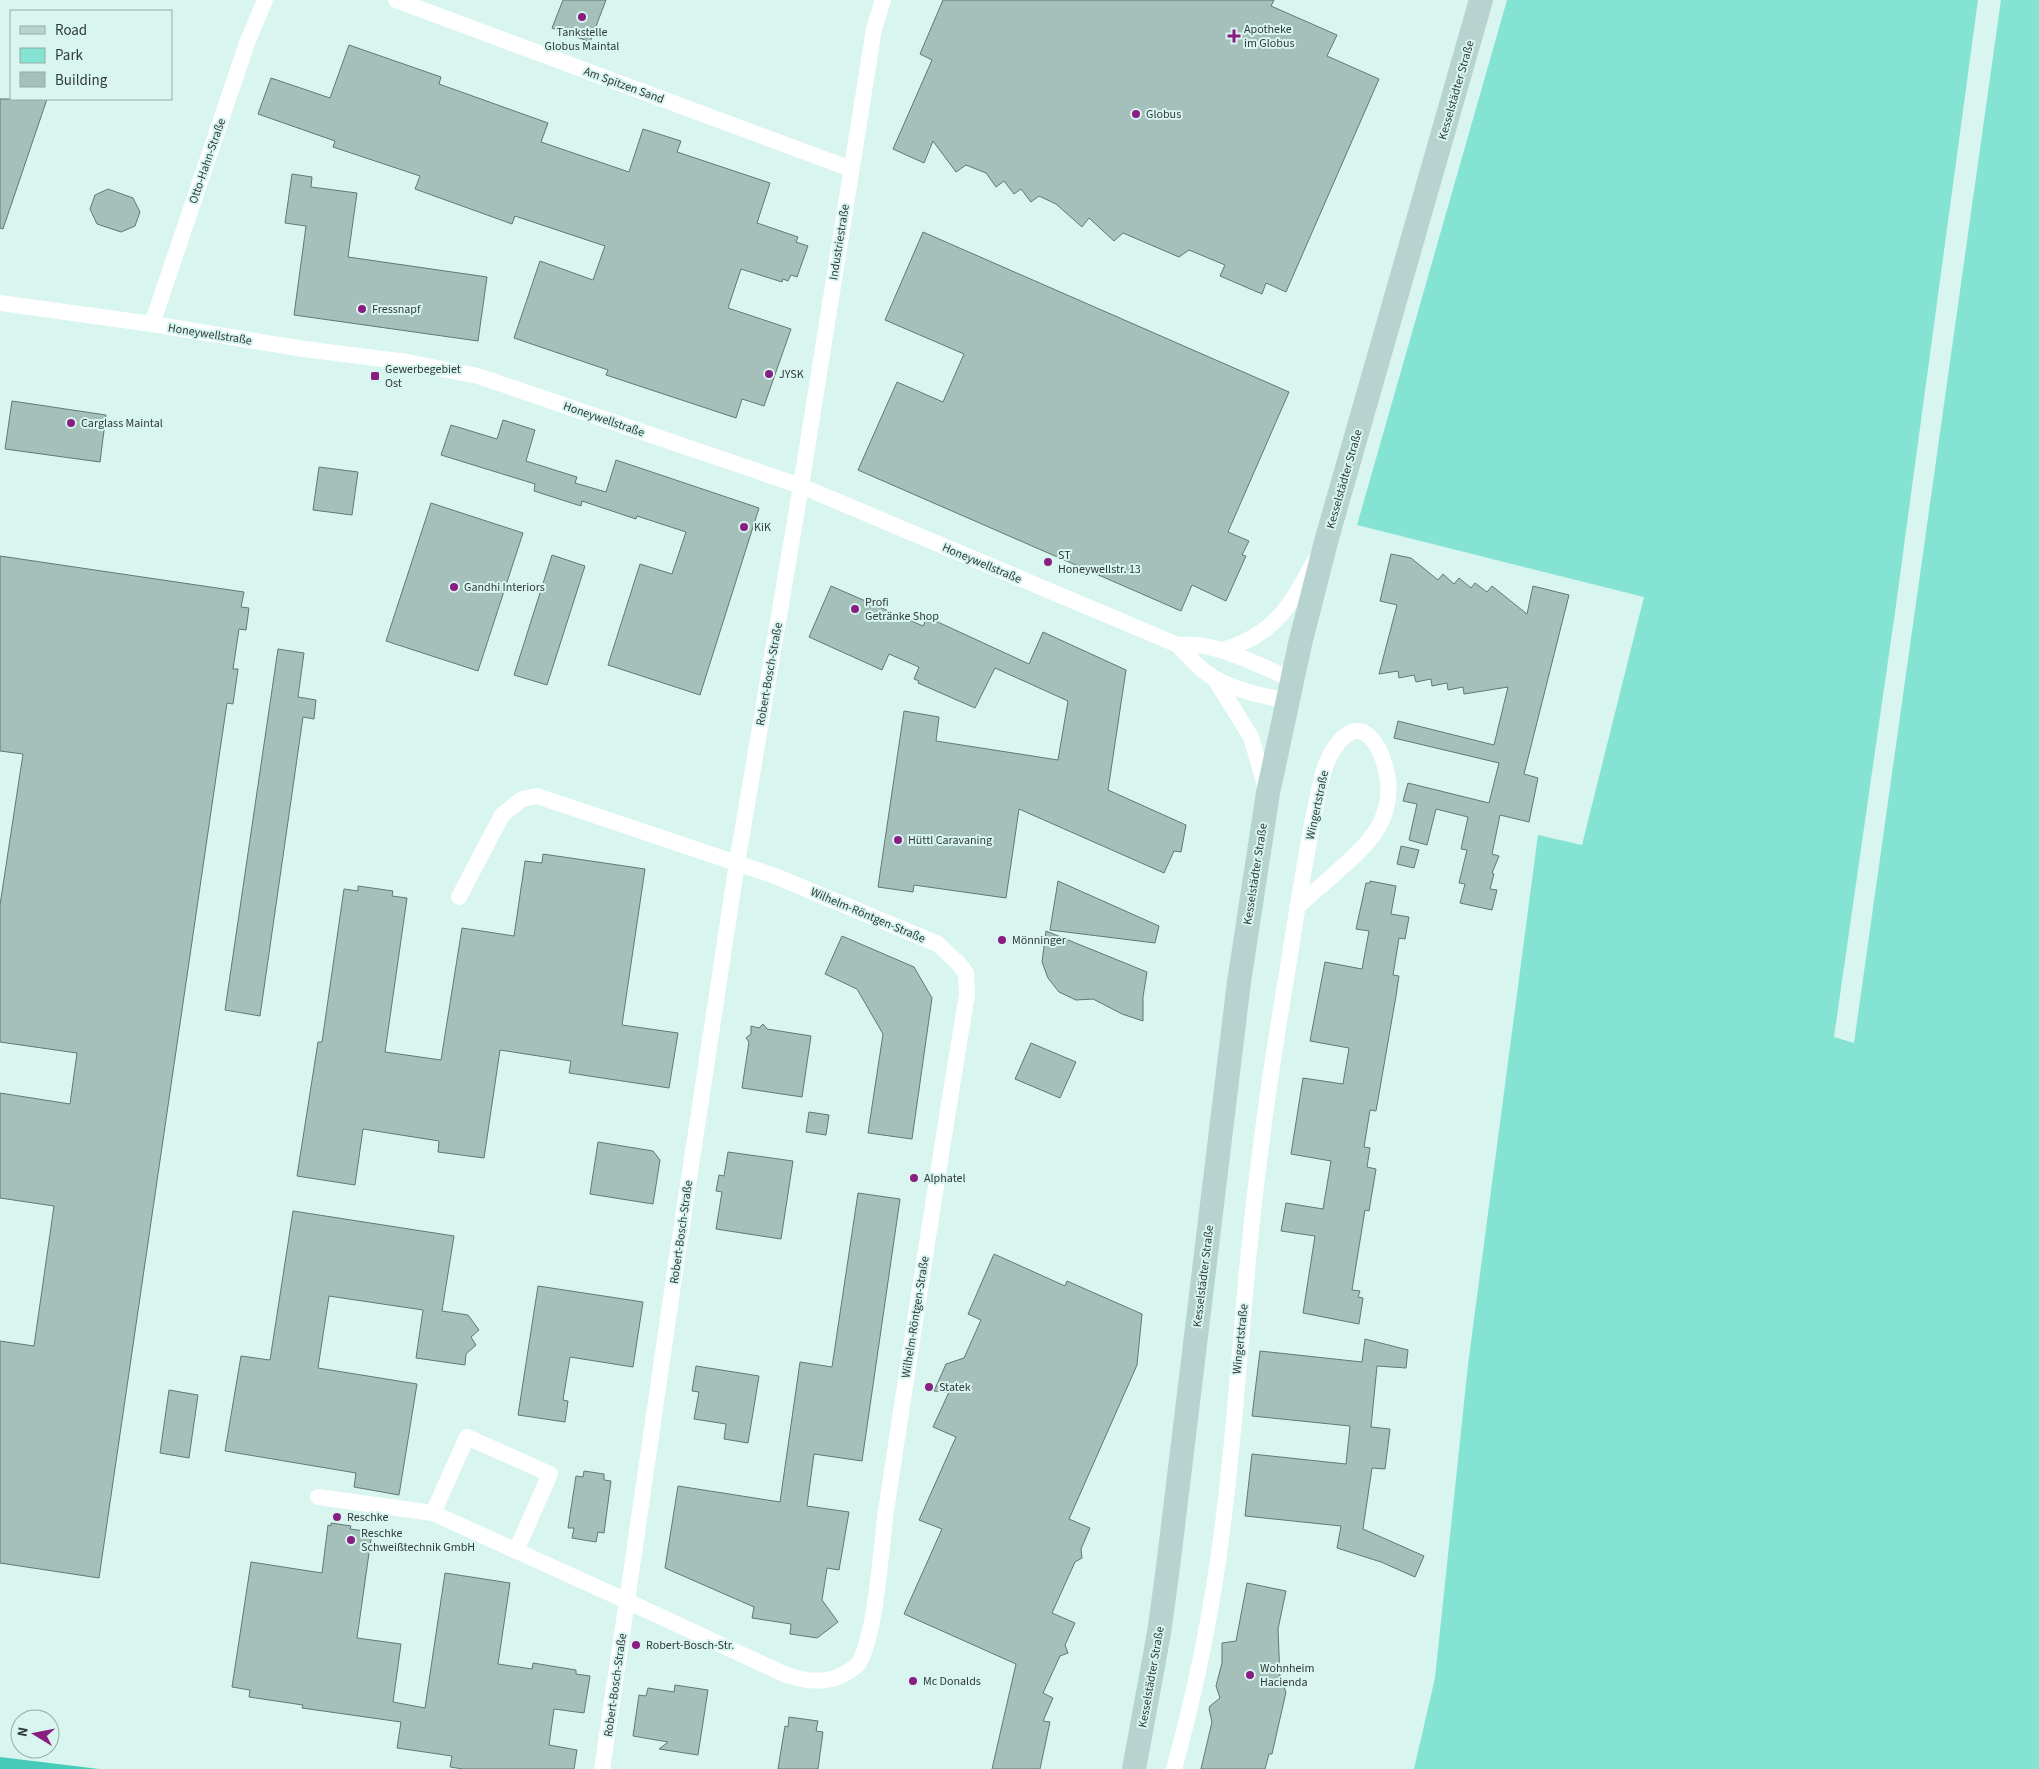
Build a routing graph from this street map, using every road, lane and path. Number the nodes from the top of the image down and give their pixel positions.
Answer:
1 (265, 0) edge
2 (396, 0) edge
3 (883, 0) edge
4 (1482, 0) edge
5 (851, 170) junction
6 (0, 304) edge
7 (152, 324) junction
8 (801, 486) junction
9 (1327, 538) junction
10 (1178, 644) junction
11 (1223, 650) junction
12 (1215, 679) junction
13 (1292, 679) junction
14 (1288, 702) junction
15 (1268, 793) junction
16 (737, 863) junction
17 (459, 897) dead end
18 (1298, 907) junction
19 (318, 1497) dead end
20 (433, 1514) junction
21 (516, 1551) junction
22 (627, 1601) junction
23 (602, 1769) edge
24 (1134, 1769) edge
25 (1174, 1769) edge

1 - 7 street, Otto-Hahn-Straße
2 - 5 street, Am Spitzen Sand
3 - 5 street, Industriestraße
4 - 9 main road, Kesselstädter Straße
5 - 8 street, Industriestraße
6 - 7 street, Honeywellstraße
7 - 8 street, Honeywellstraße
8 - 10 street, Honeywellstraße
8 - 16 street, Robert-Bosch-Straße
9 - 11 street
9 - 13 main road, Kesselstädter Straße
10 - 11 street, Honeywellstraße
10 - 12 street, Honeywellstraße
11 - 13 street, Honeywellstraße
12 - 14 street, Honeywellstraße
12 - 15 street, Honeywellstraße
13 - 14 main road, Kesselstädter Straße
14 - 15 main road, Kesselstädter Straße
15 - 24 main road, Kesselstädter Straße
16 - 17 street
16 - 22 street, Robert-Bosch-Straße
16 - 22 street, Wilhelm-Röntgen-Straße
18 - 18 street, Wingertstraße
18 - 25 street, Wingertstraße
19 - 20 street
20 - 21 street
20 - 21 street
21 - 22 street
22 - 23 street, Robert-Bosch-Straße

